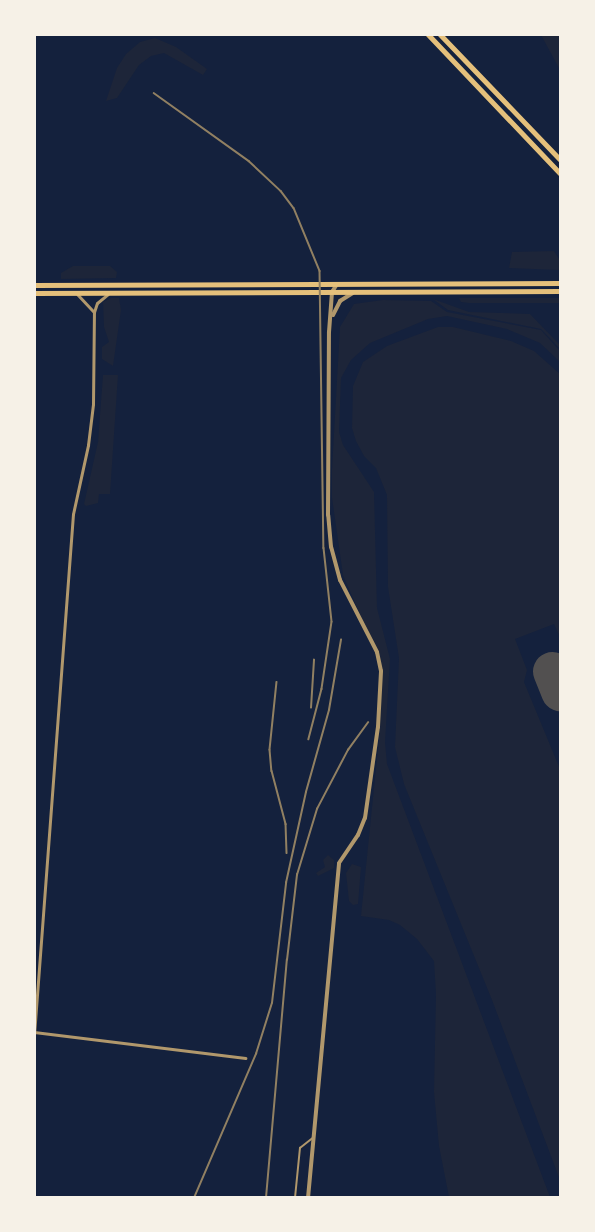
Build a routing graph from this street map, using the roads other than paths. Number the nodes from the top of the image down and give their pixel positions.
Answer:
1 (428, 34) edge
2 (440, 34) edge
3 (561, 159) edge
4 (561, 173) edge
5 (561, 283) edge
6 (337, 284) junction
7 (34, 285) edge
8 (561, 291) edge
9 (332, 292) junction
10 (356, 292) junction
11 (76, 293) junction
12 (109, 293) junction
13 (34, 294) edge
14 (94, 312) junction
15 (330, 321) junction
16 (35, 1033) edge
17 (245, 1058) dead end
18 (313, 1138) junction
19 (296, 1197) edge
20 (308, 1197) edge

1 - 4 main road
2 - 3 main road
5 - 6 main road
6 - 7 main road
6 - 9 street
8 - 10 main road
9 - 10 main road
9 - 12 main road
9 - 15 street
10 - 15 street
11 - 12 main road
11 - 13 main road
11 - 14 street
12 - 14 street
14 - 16 street
15 - 18 street
16 - 17 street
18 - 19 lane
18 - 20 street

